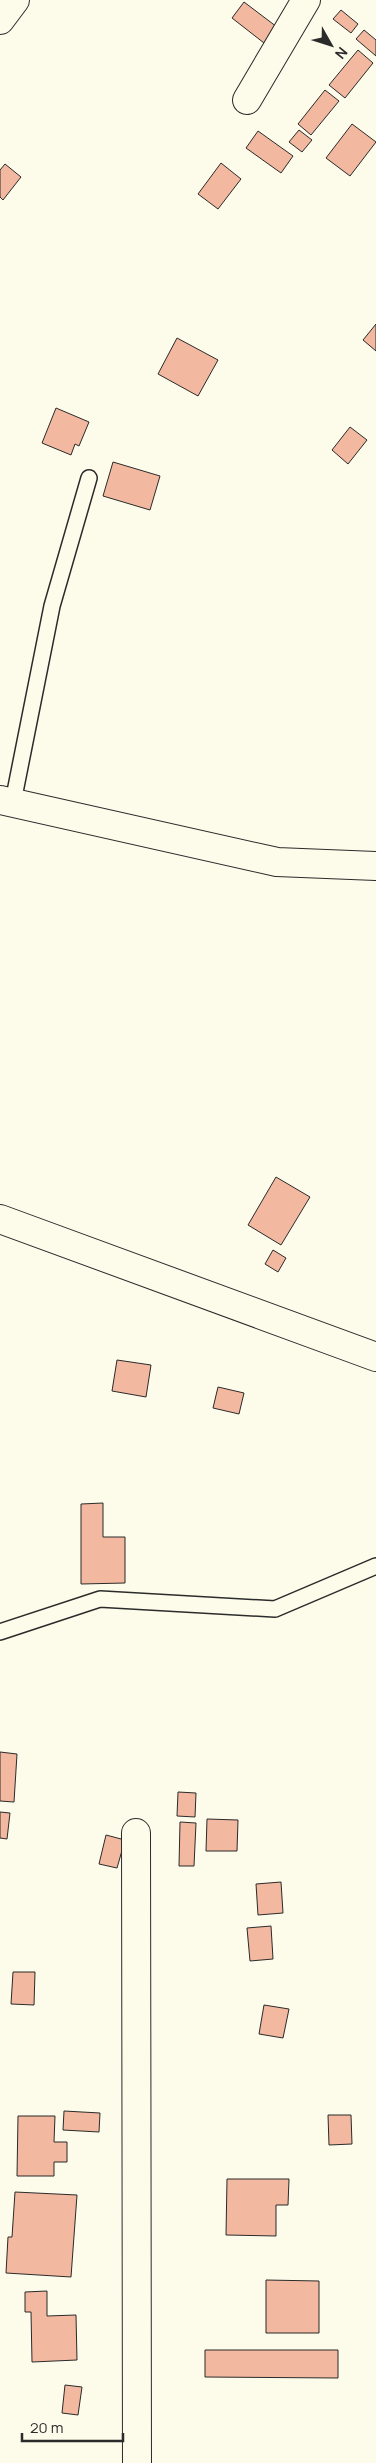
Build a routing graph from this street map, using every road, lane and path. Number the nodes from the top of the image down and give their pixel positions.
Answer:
1 (16, 0) edge
2 (306, 0) edge
3 (0, 20) edge
4 (247, 100) dead end
5 (89, 478) dead end
6 (6, 801) edge
7 (376, 866) edge
8 (0, 1219) edge
9 (376, 1357) edge
10 (376, 1566) edge
11 (0, 1632) edge
12 (136, 1833) dead end
13 (137, 2463) edge

1 - 3 street
2 - 4 street
5 - 6 lane
6 - 7 street
8 - 9 street
10 - 11 lane
12 - 13 street

